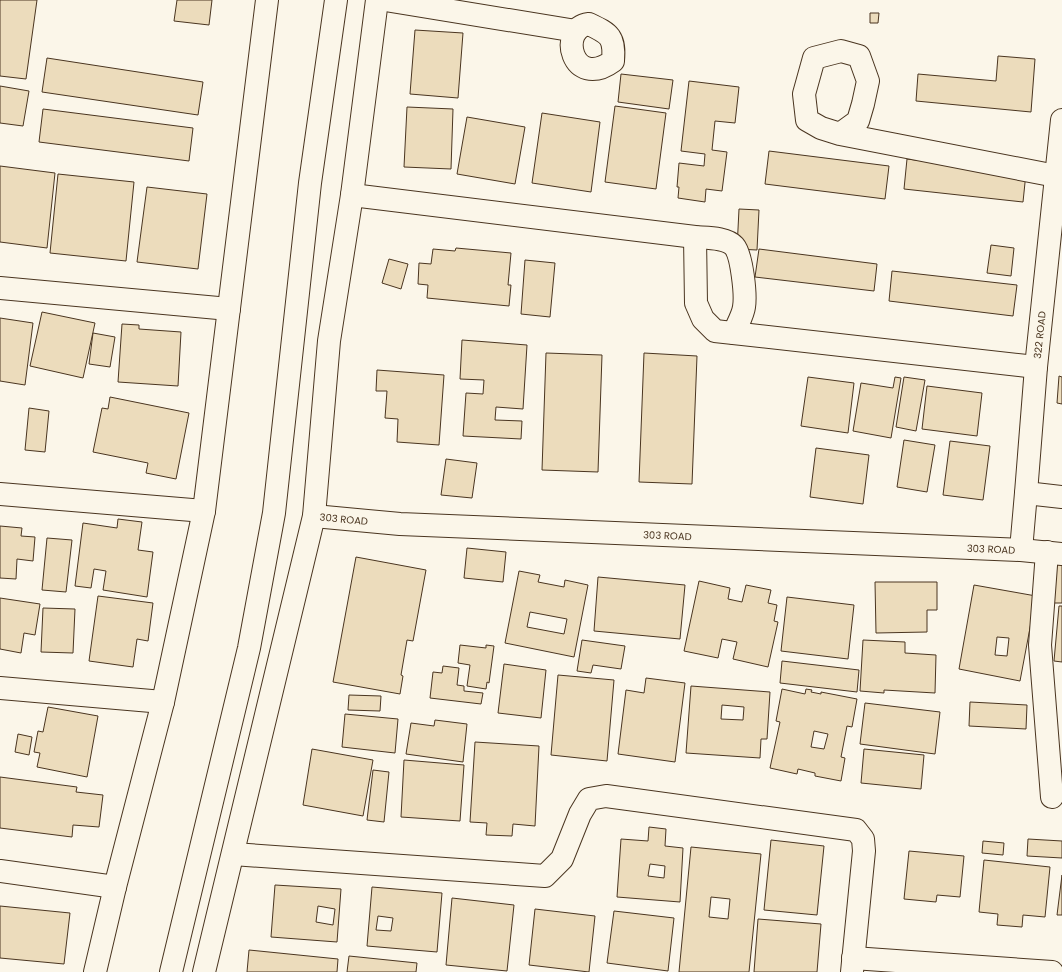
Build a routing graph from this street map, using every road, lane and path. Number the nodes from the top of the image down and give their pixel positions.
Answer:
1 (267, 0) edge
2 (336, 0) edge
3 (377, 0) edge
4 (385, 0) edge
5 (576, 31) dead end
6 (1062, 120) edge
7 (840, 134) dead end
8 (1056, 176) junction
9 (352, 196) junction
10 (695, 238) junction
11 (0, 288) edge
12 (1053, 291) edge
13 (229, 309) junction
14 (734, 333) junction
15 (1036, 367) junction
16 (1026, 493) junction
17 (0, 494) edge
18 (1062, 497) edge
19 (204, 511) junction
20 (314, 516) junction
21 (1021, 550) junction
22 (1054, 553) edge
23 (0, 688) edge
24 (163, 702) junction
25 (1052, 797) dead end
26 (233, 854) junction
27 (0, 871) edge
28 (115, 886) junction
29 (852, 965) edge
30 (95, 972) edge
31 (171, 972) edge
32 (204, 972) edge
33 (1052, 972) edge

1 - 13 street
2 - 31 street
3 - 9 street
4 - 5 street
6 - 8 street, 322 ROAD
7 - 8 street
8 - 12 street, 322 ROAD
9 - 10 street
9 - 20 street
10 - 14 street
10 - 14 street
11 - 13 street
12 - 15 street, 322 ROAD
13 - 19 street
14 - 15 street
15 - 16 street, 322 ROAD
16 - 18 street
16 - 21 street, 322 ROAD
17 - 19 street
19 - 24 street
20 - 21 street, 303 ROAD
20 - 26 street
21 - 22 street, 303 ROAD
22 - 25 street
23 - 24 street
24 - 28 street
26 - 29 street
26 - 32 street
27 - 28 street
28 - 30 street
29 - 33 street

